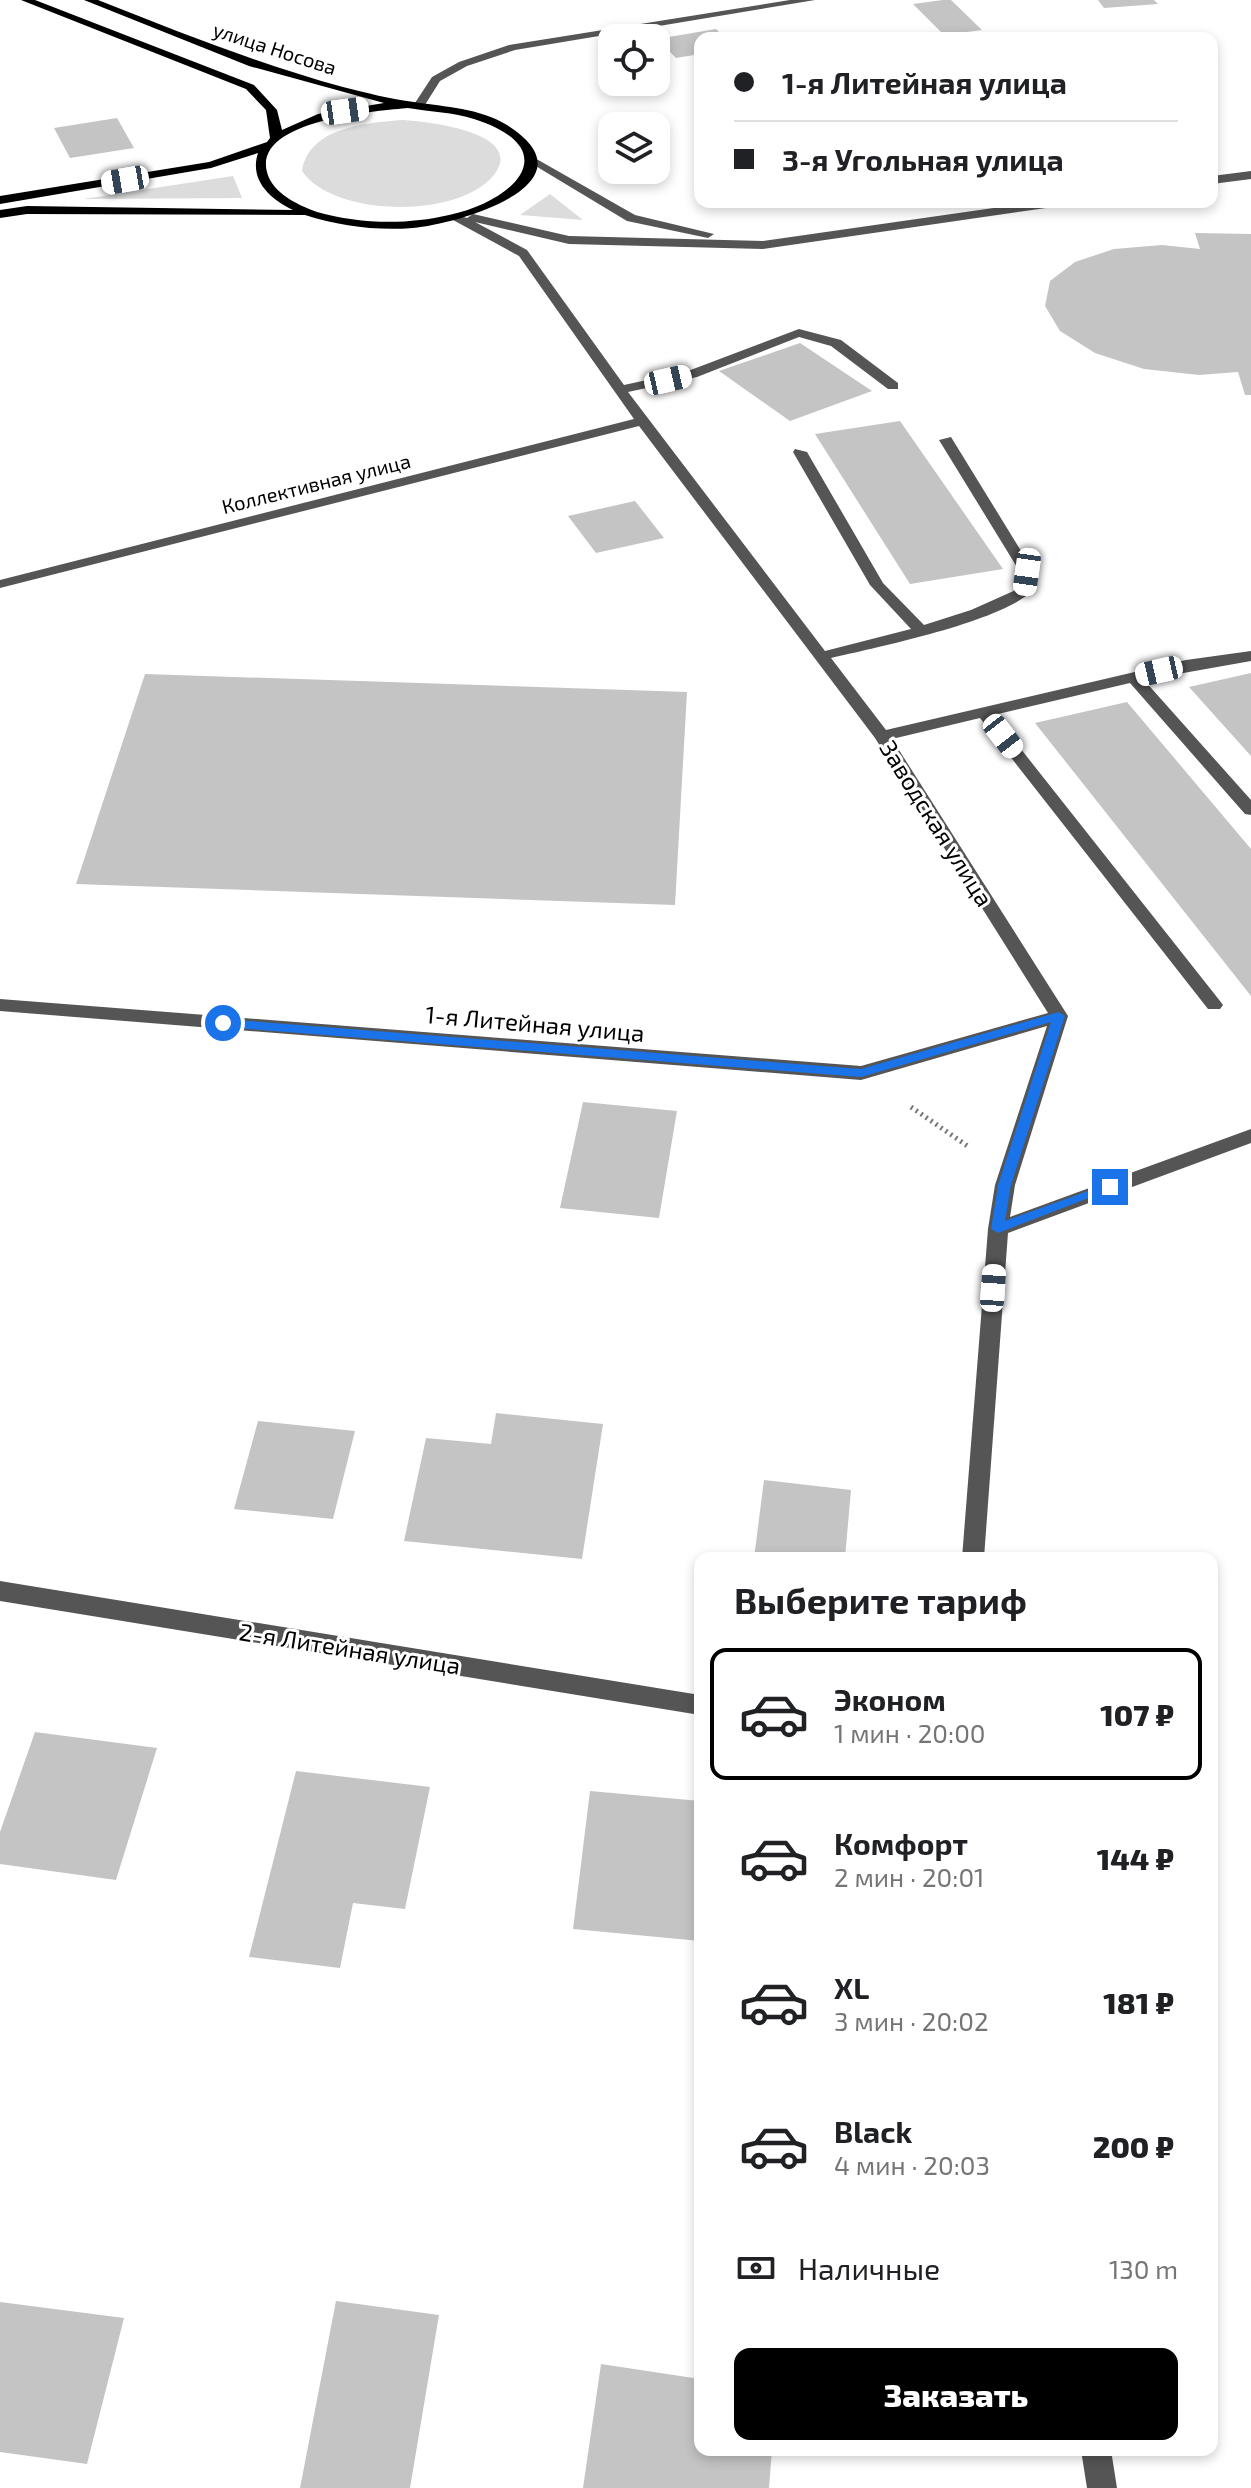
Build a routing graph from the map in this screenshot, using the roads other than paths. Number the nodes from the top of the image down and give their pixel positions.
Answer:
1 (26, 0) edge
2 (89, 0) edge
3 (810, 0) edge
4 (413, 105) junction
5 (273, 142) junction
6 (533, 160) junction
7 (1251, 175) edge
8 (1218, 179) edge
9 (0, 200) edge
10 (1019, 208) edge
11 (0, 214) edge
12 (309, 214) junction
13 (460, 216) junction
14 (763, 245) junction
15 (893, 386) dead end
16 (621, 390) junction
17 (642, 421) junction
18 (946, 440) dead end
19 (800, 452) dead end
20 (0, 584) edge
21 (922, 632) junction
22 (822, 656) junction
23 (1251, 656) edge
24 (1133, 677) junction
25 (984, 712) junction
26 (882, 736) junction
27 (1251, 810) edge
28 (0, 1005) edge
29 (1214, 1005) dead end
30 (1059, 1016) junction
31 (1251, 1136) edge
32 (998, 1229) junction
33 (973, 1552) edge
34 (0, 1591) edge
35 (694, 1704) edge
36 (1097, 2456) edge
37 (1102, 2488) edge

1 - 5 main road, улица Носова
2 - 4 main road, улица Носова
3 - 4 street
4 - 5 main road
4 - 6 main road
5 - 9 main road
5 - 12 main road
6 - 13 main road
6 - 14 street
7 - 8 street
10 - 14 street
11 - 12 main road
12 - 13 main road
13 - 14 street
13 - 16 street, Заводская улица
15 - 16 street
16 - 17 street, Заводская улица
17 - 20 street, Коллективная улица
17 - 22 street, Заводская улица
18 - 21 street
19 - 21 street
21 - 22 street
22 - 26 street, Заводская улица
23 - 24 street
24 - 25 street
24 - 27 street
25 - 26 street
25 - 29 street
26 - 30 street, Заводская улица
28 - 30 street, 1-я Литейная улица
30 - 32 street
31 - 32 street
32 - 33 street
34 - 35 street, 2-я Литейная улица
36 - 37 street

